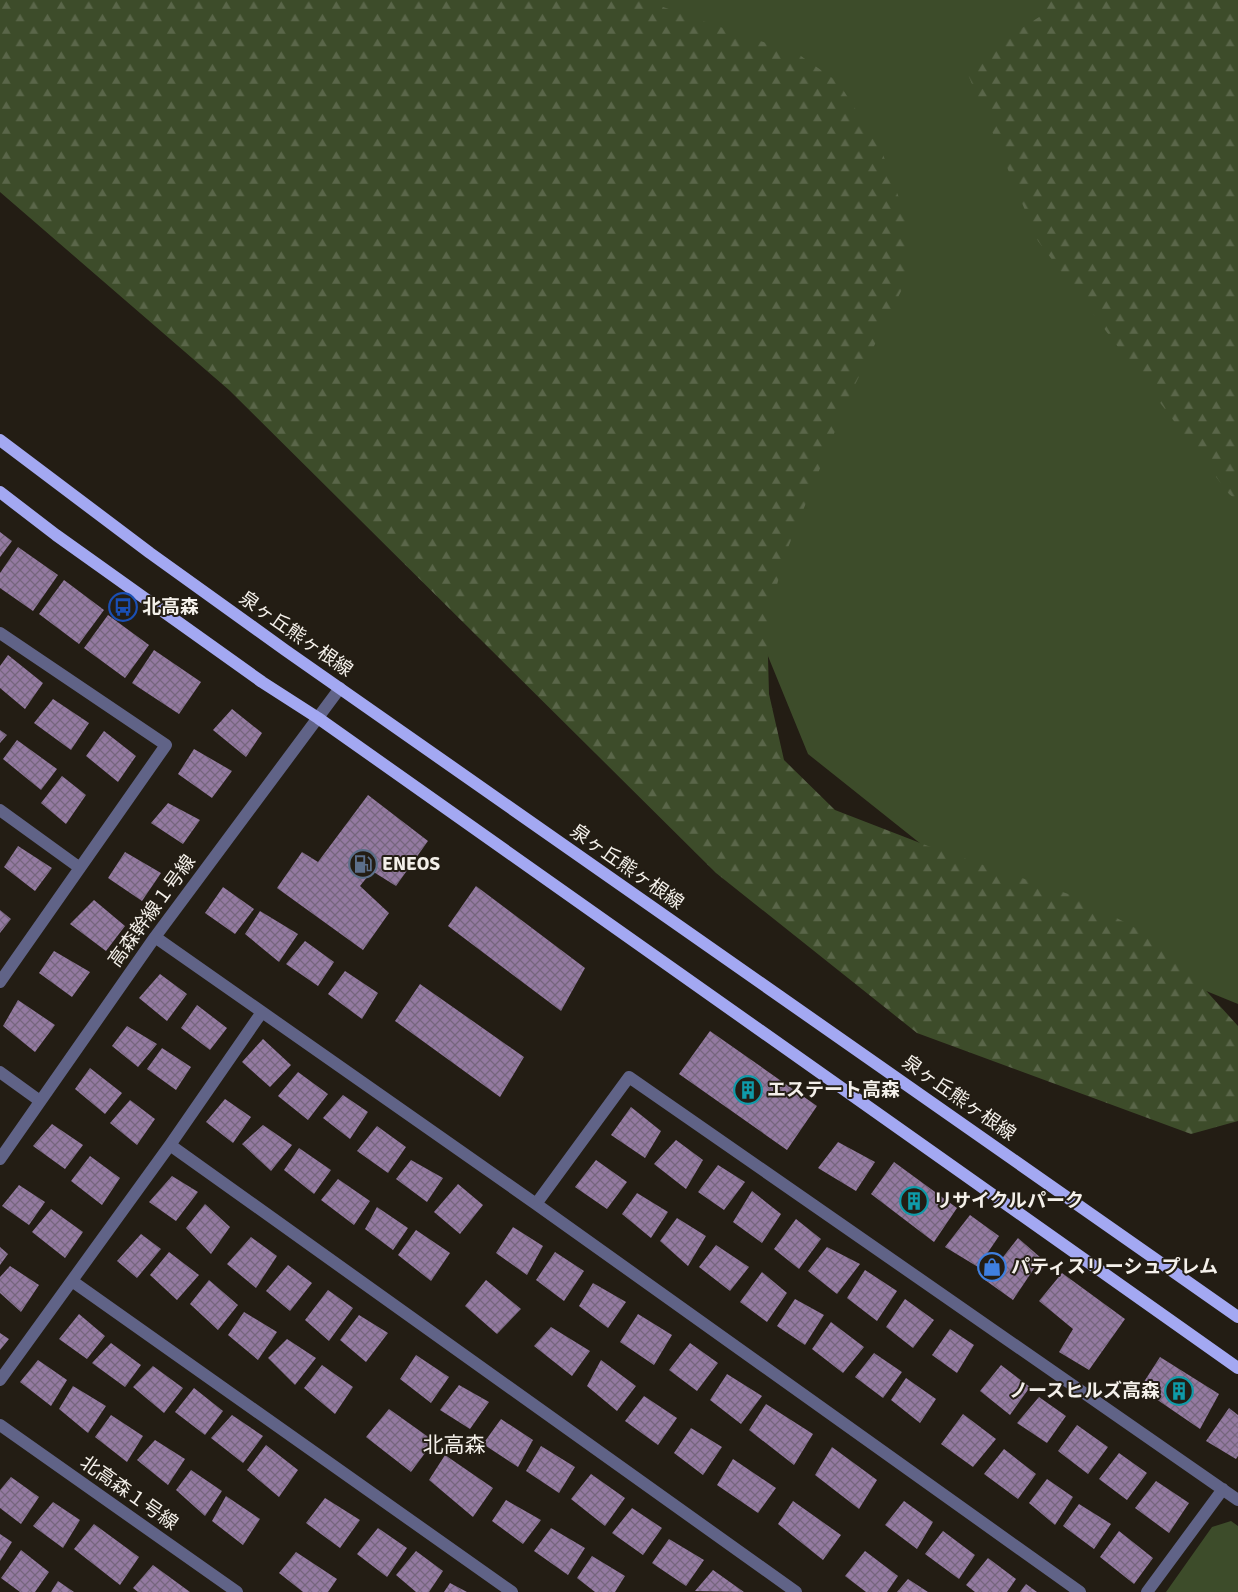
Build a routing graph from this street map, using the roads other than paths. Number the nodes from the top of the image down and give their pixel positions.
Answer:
1 (0, 440) edge
2 (0, 492) edge
3 (0, 633) edge
4 (340, 688) junction
5 (318, 718) junction
6 (0, 810) edge
7 (80, 868) junction
8 (155, 937) junction
9 (0, 982) edge
10 (262, 1012) junction
11 (0, 1072) edge
12 (40, 1101) junction
13 (170, 1145) junction
14 (0, 1159) edge
15 (536, 1204) junction
16 (72, 1281) junction
17 (1238, 1317) edge
18 (1238, 1368) edge
19 (0, 1380) edge
20 (0, 1425) edge
21 (1223, 1489) junction
22 (1238, 1500) edge
23 (237, 1592) edge
24 (512, 1592) edge
25 (796, 1592) edge
26 (1080, 1592) edge
27 (1147, 1592) edge

1 - 4 main road, 泉ヶ丘熊ヶ根線
2 - 5 main road
3 - 7 street
4 - 5 street, 高森幹線１号線
4 - 17 main road, 泉ヶ丘熊ヶ根線
5 - 8 street, 高森幹線１号線
5 - 18 main road
6 - 7 street
7 - 9 street
8 - 10 street
8 - 12 street, 高森幹線１号線
10 - 13 street
10 - 15 street
11 - 12 street
12 - 14 street, 高森幹線１号線
13 - 16 street
13 - 25 street
15 - 21 street
15 - 26 street
16 - 19 street
16 - 24 street
20 - 23 street, 北高森１号線
21 - 22 street
21 - 27 street

